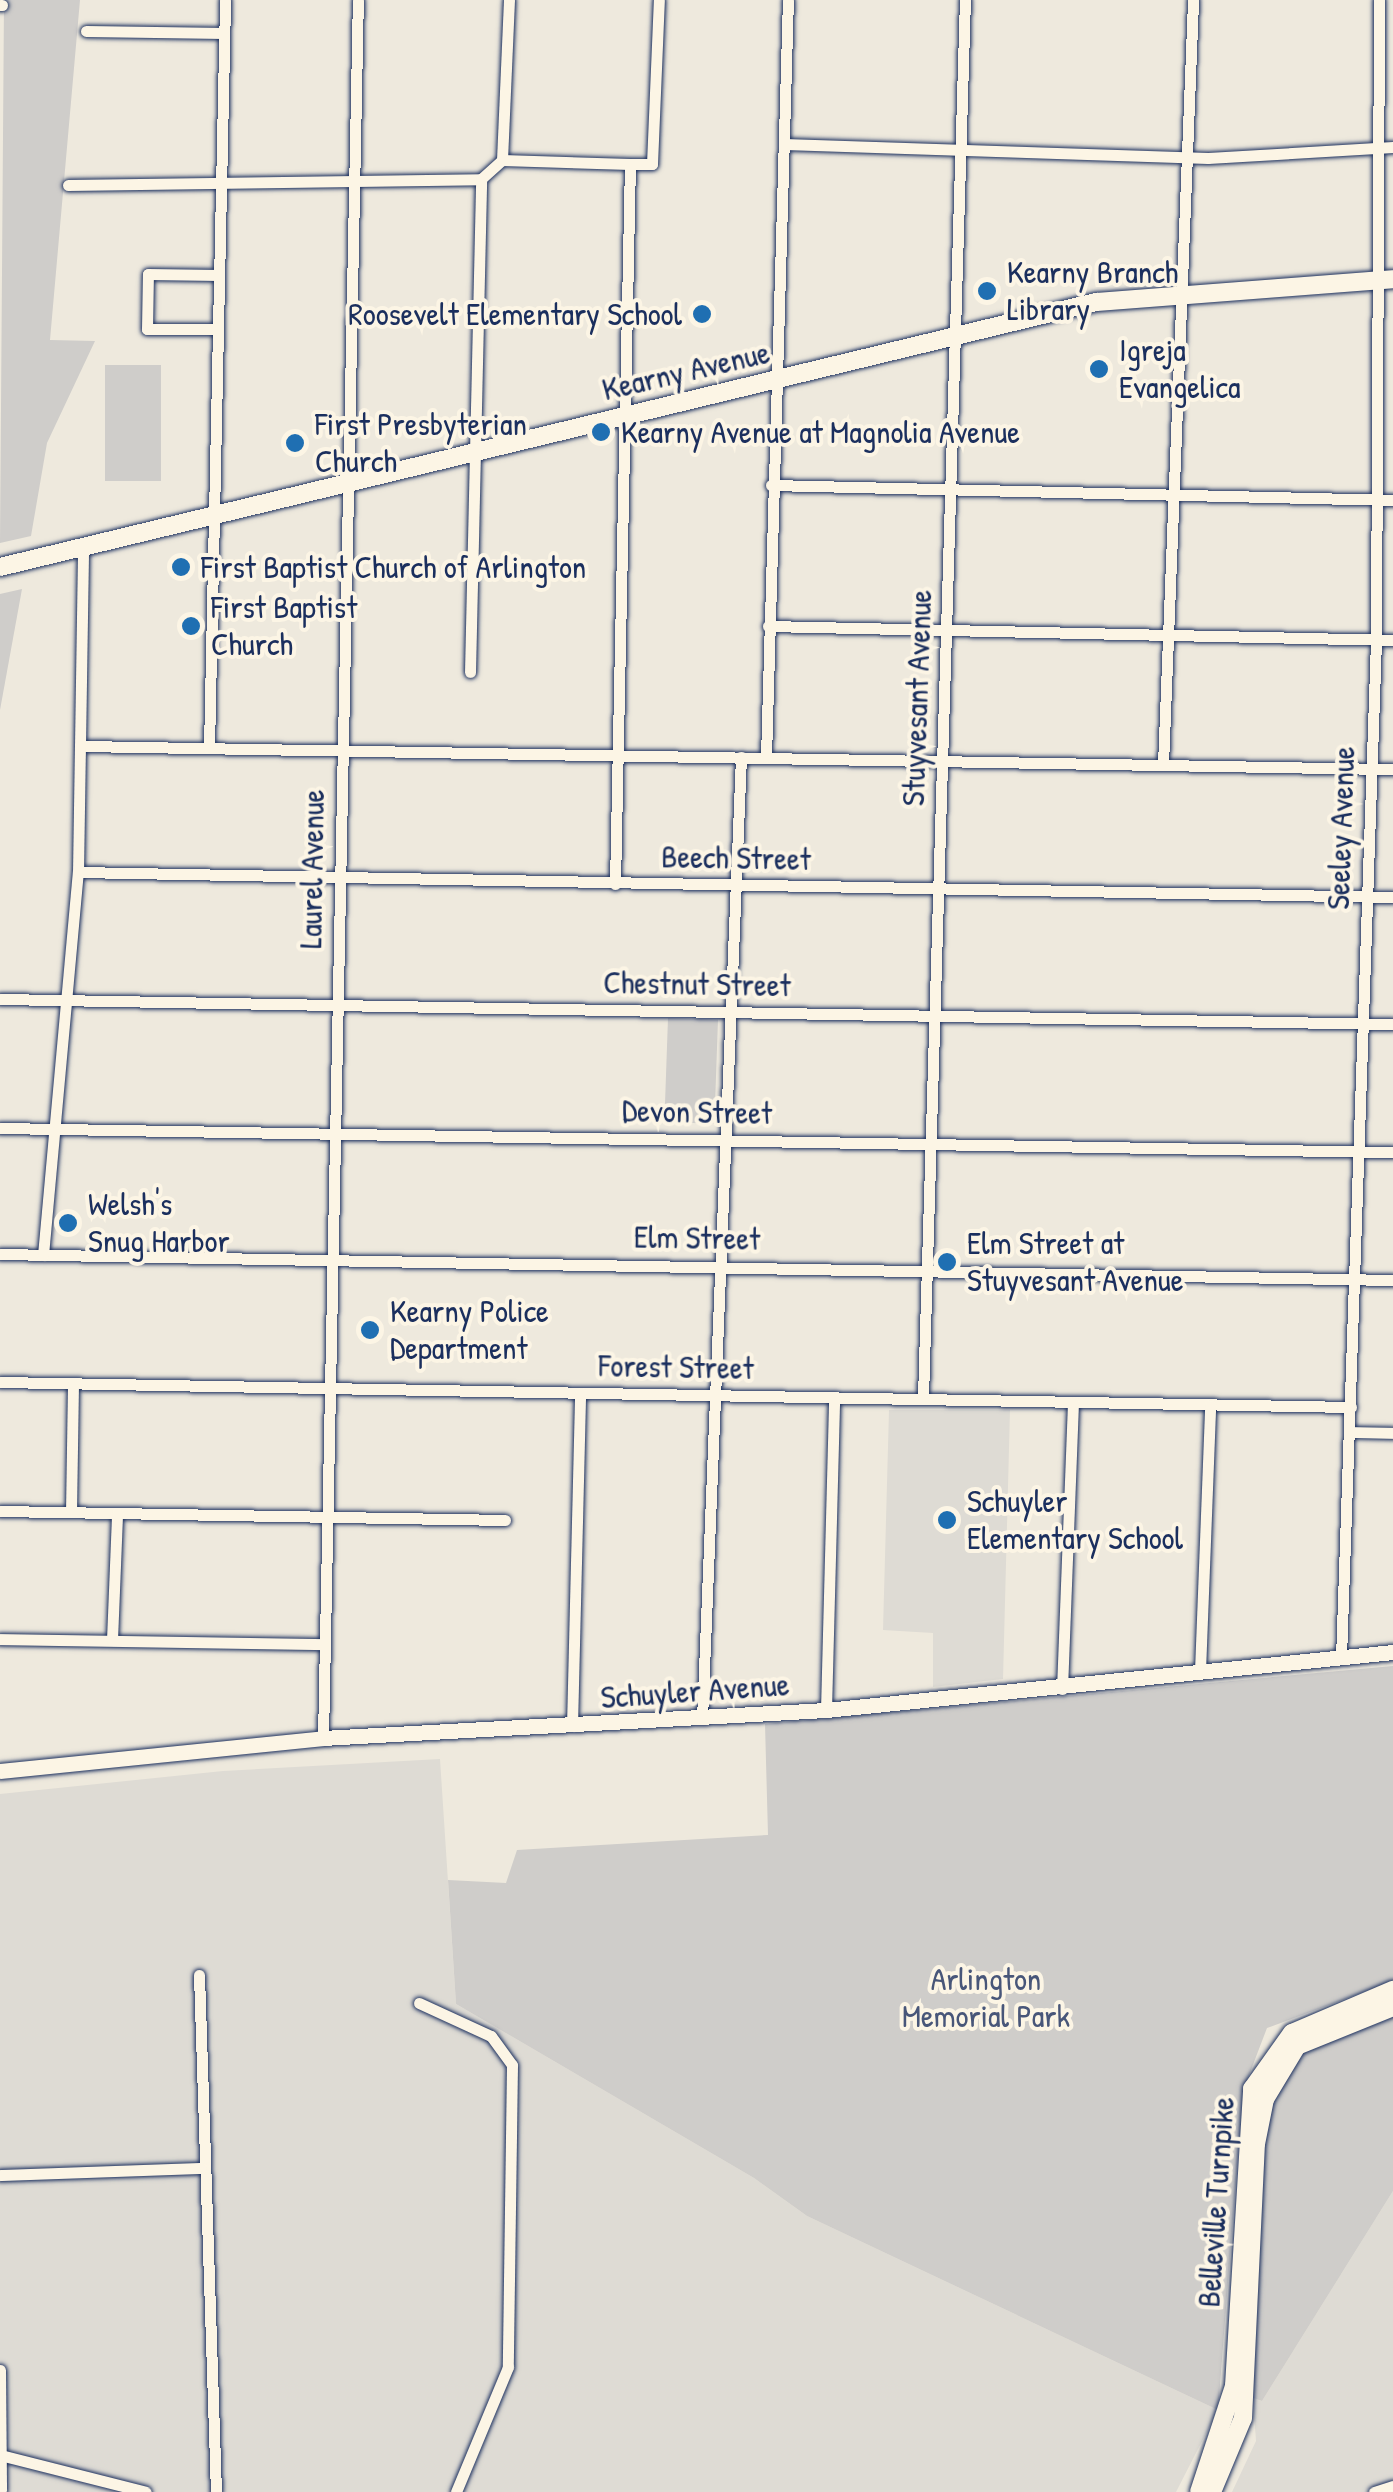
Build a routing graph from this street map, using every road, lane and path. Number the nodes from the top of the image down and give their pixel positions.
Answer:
1 (225, 0) edge
2 (358, 0) edge
3 (509, 0) edge
4 (659, 0) edge
5 (788, 0) edge
6 (965, 0) edge
7 (1193, 0) edge
8 (1379, 0) edge
9 (86, 31) dead end
10 (224, 33) junction
11 (784, 144) junction
12 (1386, 147) edge
13 (960, 150) junction
14 (1189, 158) junction
15 (502, 160) junction
16 (630, 164) junction
17 (481, 179) junction
18 (354, 181) junction
19 (221, 182) junction
20 (68, 184) dead end
21 (219, 275) junction
22 (1385, 279) edge
23 (1182, 293) junction
24 (218, 330) junction
25 (954, 337) junction
26 (776, 380) junction
27 (624, 416) junction
28 (476, 452) junction
29 (348, 485) junction
30 (771, 485) junction
31 (950, 490) junction
32 (1173, 496) junction
33 (1375, 500) junction
34 (1393, 500) edge
35 (214, 516) junction
36 (83, 548) junction
37 (9, 565) edge
38 (768, 626) junction
39 (946, 630) junction
40 (1169, 636) junction
41 (1376, 640) junction
42 (1393, 640) edge
43 (470, 672) dead end
44 (82, 746) junction
45 (209, 748) junction
46 (341, 751) junction
47 (616, 755) junction
48 (741, 757) junction
49 (766, 757) junction
50 (942, 759) junction
51 (1163, 765) junction
52 (1371, 768) junction
53 (1393, 769) edge
54 (78, 872) junction
55 (341, 877) junction
56 (616, 884) junction
57 (733, 885) junction
58 (939, 888) junction
59 (1366, 896) junction
60 (1393, 897) edge
61 (0, 999) edge
62 (66, 999) junction
63 (336, 1006) junction
64 (729, 1012) junction
65 (935, 1014) junction
66 (1362, 1024) junction
67 (1393, 1024) edge
68 (0, 1128) edge
69 (53, 1128) junction
70 (336, 1134) junction
71 (724, 1140) junction
72 (930, 1142) junction
73 (1359, 1152) junction
74 (1393, 1152) edge
75 (0, 1254) edge
76 (42, 1256) junction
77 (332, 1261) junction
78 (719, 1266) junction
79 (926, 1269) junction
80 (1355, 1279) junction
81 (1393, 1280) edge
82 (0, 1382) edge
83 (73, 1383) junction
84 (328, 1388) junction
85 (580, 1393) junction
86 (714, 1395) junction
87 (834, 1397) junction
88 (923, 1397) junction
89 (1072, 1402) junction
90 (1210, 1404) junction
91 (1351, 1407) junction
92 (1350, 1432) junction
93 (1393, 1433) edge
94 (0, 1511) edge
95 (72, 1512) junction
96 (116, 1513) junction
97 (327, 1518) junction
98 (505, 1520) dead end
99 (0, 1639) edge
100 (112, 1640) junction
101 (324, 1644) junction
102 (1393, 1652) edge
103 (1341, 1658) junction
104 (1200, 1671) junction
105 (1062, 1689) junction
106 (826, 1710) junction
107 (702, 1719) junction
108 (572, 1726) junction
109 (323, 1738) junction
110 (0, 1771) edge
111 (198, 1975) dead end
112 (1393, 1990) edge
113 (419, 2003) dead end
114 (1393, 2007) edge
115 (201, 2168) junction
116 (0, 2176) edge
117 (0, 2370) edge
118 (4, 2456) junction
119 (1393, 2486) edge
120 (1, 2490) edge
121 (1209, 2490) edge
122 (146, 2492) edge
123 (216, 2492) edge
124 (456, 2492) edge
125 (1374, 2492) edge

1 - 10 street
2 - 18 street, Laurel Avenue
3 - 15 street
4 - 16 street
5 - 11 street
6 - 13 street, Stuyvesant Avenue
7 - 14 street
8 - 12 street, Seeley Avenue
9 - 10 street
10 - 19 street
11 - 13 street
11 - 26 street
12 - 14 street
12 - 22 street, Seeley Avenue
13 - 14 street
13 - 25 street, Stuyvesant Avenue
14 - 23 street
15 - 16 street
15 - 17 street
16 - 27 street
17 - 18 street
17 - 28 street
18 - 19 street
18 - 29 street, Laurel Avenue
19 - 20 street
19 - 21 street
21 - 24 street
21 - 24 street
22 - 23 main road, Kearny Avenue
22 - 33 street, Seeley Avenue
23 - 25 main road, Kearny Avenue
23 - 32 street
24 - 35 street
25 - 26 main road, Kearny Avenue
25 - 31 street, Stuyvesant Avenue
26 - 27 main road, Kearny Avenue
26 - 30 street
27 - 28 main road, Kearny Avenue
27 - 47 street
28 - 29 main road, Kearny Avenue
28 - 43 street
29 - 35 main road, Kearny Avenue
29 - 46 street, Laurel Avenue
30 - 31 street
30 - 38 street
31 - 32 street
31 - 39 street, Stuyvesant Avenue
32 - 33 street
32 - 40 street
33 - 34 street
33 - 41 street, Seeley Avenue
35 - 36 main road, Kearny Avenue
35 - 45 street
36 - 37 main road, Kearny Avenue
36 - 44 street
38 - 39 street
38 - 49 street
39 - 40 street
39 - 50 street, Stuyvesant Avenue
40 - 41 street
40 - 51 street
41 - 42 street
41 - 52 street, Seeley Avenue
44 - 45 street
44 - 54 street
45 - 46 street
46 - 47 street
46 - 55 street, Laurel Avenue
47 - 48 street
47 - 56 street
48 - 49 street
48 - 57 street
49 - 50 street
50 - 51 street
50 - 58 street, Stuyvesant Avenue
51 - 52 street
52 - 53 street
52 - 59 street, Seeley Avenue
54 - 55 street, Beech Street
54 - 62 street
55 - 56 street, Beech Street
55 - 63 street, Laurel Avenue
56 - 57 street, Beech Street
57 - 58 street, Beech Street
57 - 64 street
58 - 59 street, Beech Street
58 - 65 street, Stuyvesant Avenue
59 - 60 street, Beech Street
59 - 66 street, Seeley Avenue
61 - 62 street, Chestnut Street
62 - 63 street, Chestnut Street
62 - 69 street
63 - 64 street, Chestnut Street
63 - 70 street, Laurel Avenue
64 - 65 street, Chestnut Street
64 - 71 street
65 - 66 street, Chestnut Street
65 - 72 street, Stuyvesant Avenue
66 - 67 street, Chestnut Street
66 - 73 street, Seeley Avenue
68 - 69 street, Devon Street
69 - 70 street, Devon Street
69 - 76 street
70 - 71 street, Devon Street
70 - 77 street, Laurel Avenue
71 - 72 street, Devon Street
71 - 78 street
72 - 73 street, Devon Street
72 - 79 street, Stuyvesant Avenue
73 - 74 street, Devon Street
73 - 80 street, Seeley Avenue
75 - 76 street, Elm Street
76 - 77 street, Elm Street
77 - 78 street, Elm Street
77 - 84 street, Laurel Avenue
78 - 79 street, Elm Street
78 - 86 street
79 - 80 street, Elm Street
79 - 88 street, Stuyvesant Avenue
80 - 81 street, Elm Street
80 - 91 street, Seeley Avenue
82 - 83 street, Forest Street
83 - 84 street, Forest Street
83 - 95 street
84 - 85 street, Forest Street
84 - 97 street, Laurel Avenue
85 - 86 street, Forest Street
85 - 108 street
86 - 87 street, Forest Street
86 - 107 street
87 - 88 street, Forest Street
87 - 106 street
88 - 89 street, Forest Street
89 - 90 street, Forest Street
89 - 105 street
90 - 91 street, Forest Street
90 - 104 street
91 - 92 street, Seeley Avenue
92 - 93 street
92 - 103 street, Seeley Avenue
94 - 95 street
95 - 96 street
96 - 97 street
96 - 100 street
97 - 98 street
97 - 101 street, Laurel Avenue
99 - 100 street
100 - 101 street
101 - 109 street, Laurel Avenue
102 - 103 main road, Schuyler Avenue
103 - 104 main road, Schuyler Avenue
104 - 105 main road, Schuyler Avenue
105 - 106 main road, Schuyler Avenue
106 - 107 main road, Schuyler Avenue
107 - 108 main road, Schuyler Avenue
108 - 109 main road, Schuyler Avenue
109 - 110 main road, Schuyler Avenue
111 - 115 street
112 - 121 main road, Belleville Turnpike
113 - 124 street
114 - 121 main road, Belleville Turnpike
115 - 116 street
115 - 123 street
117 - 118 street
118 - 120 street
118 - 122 street
119 - 125 street

